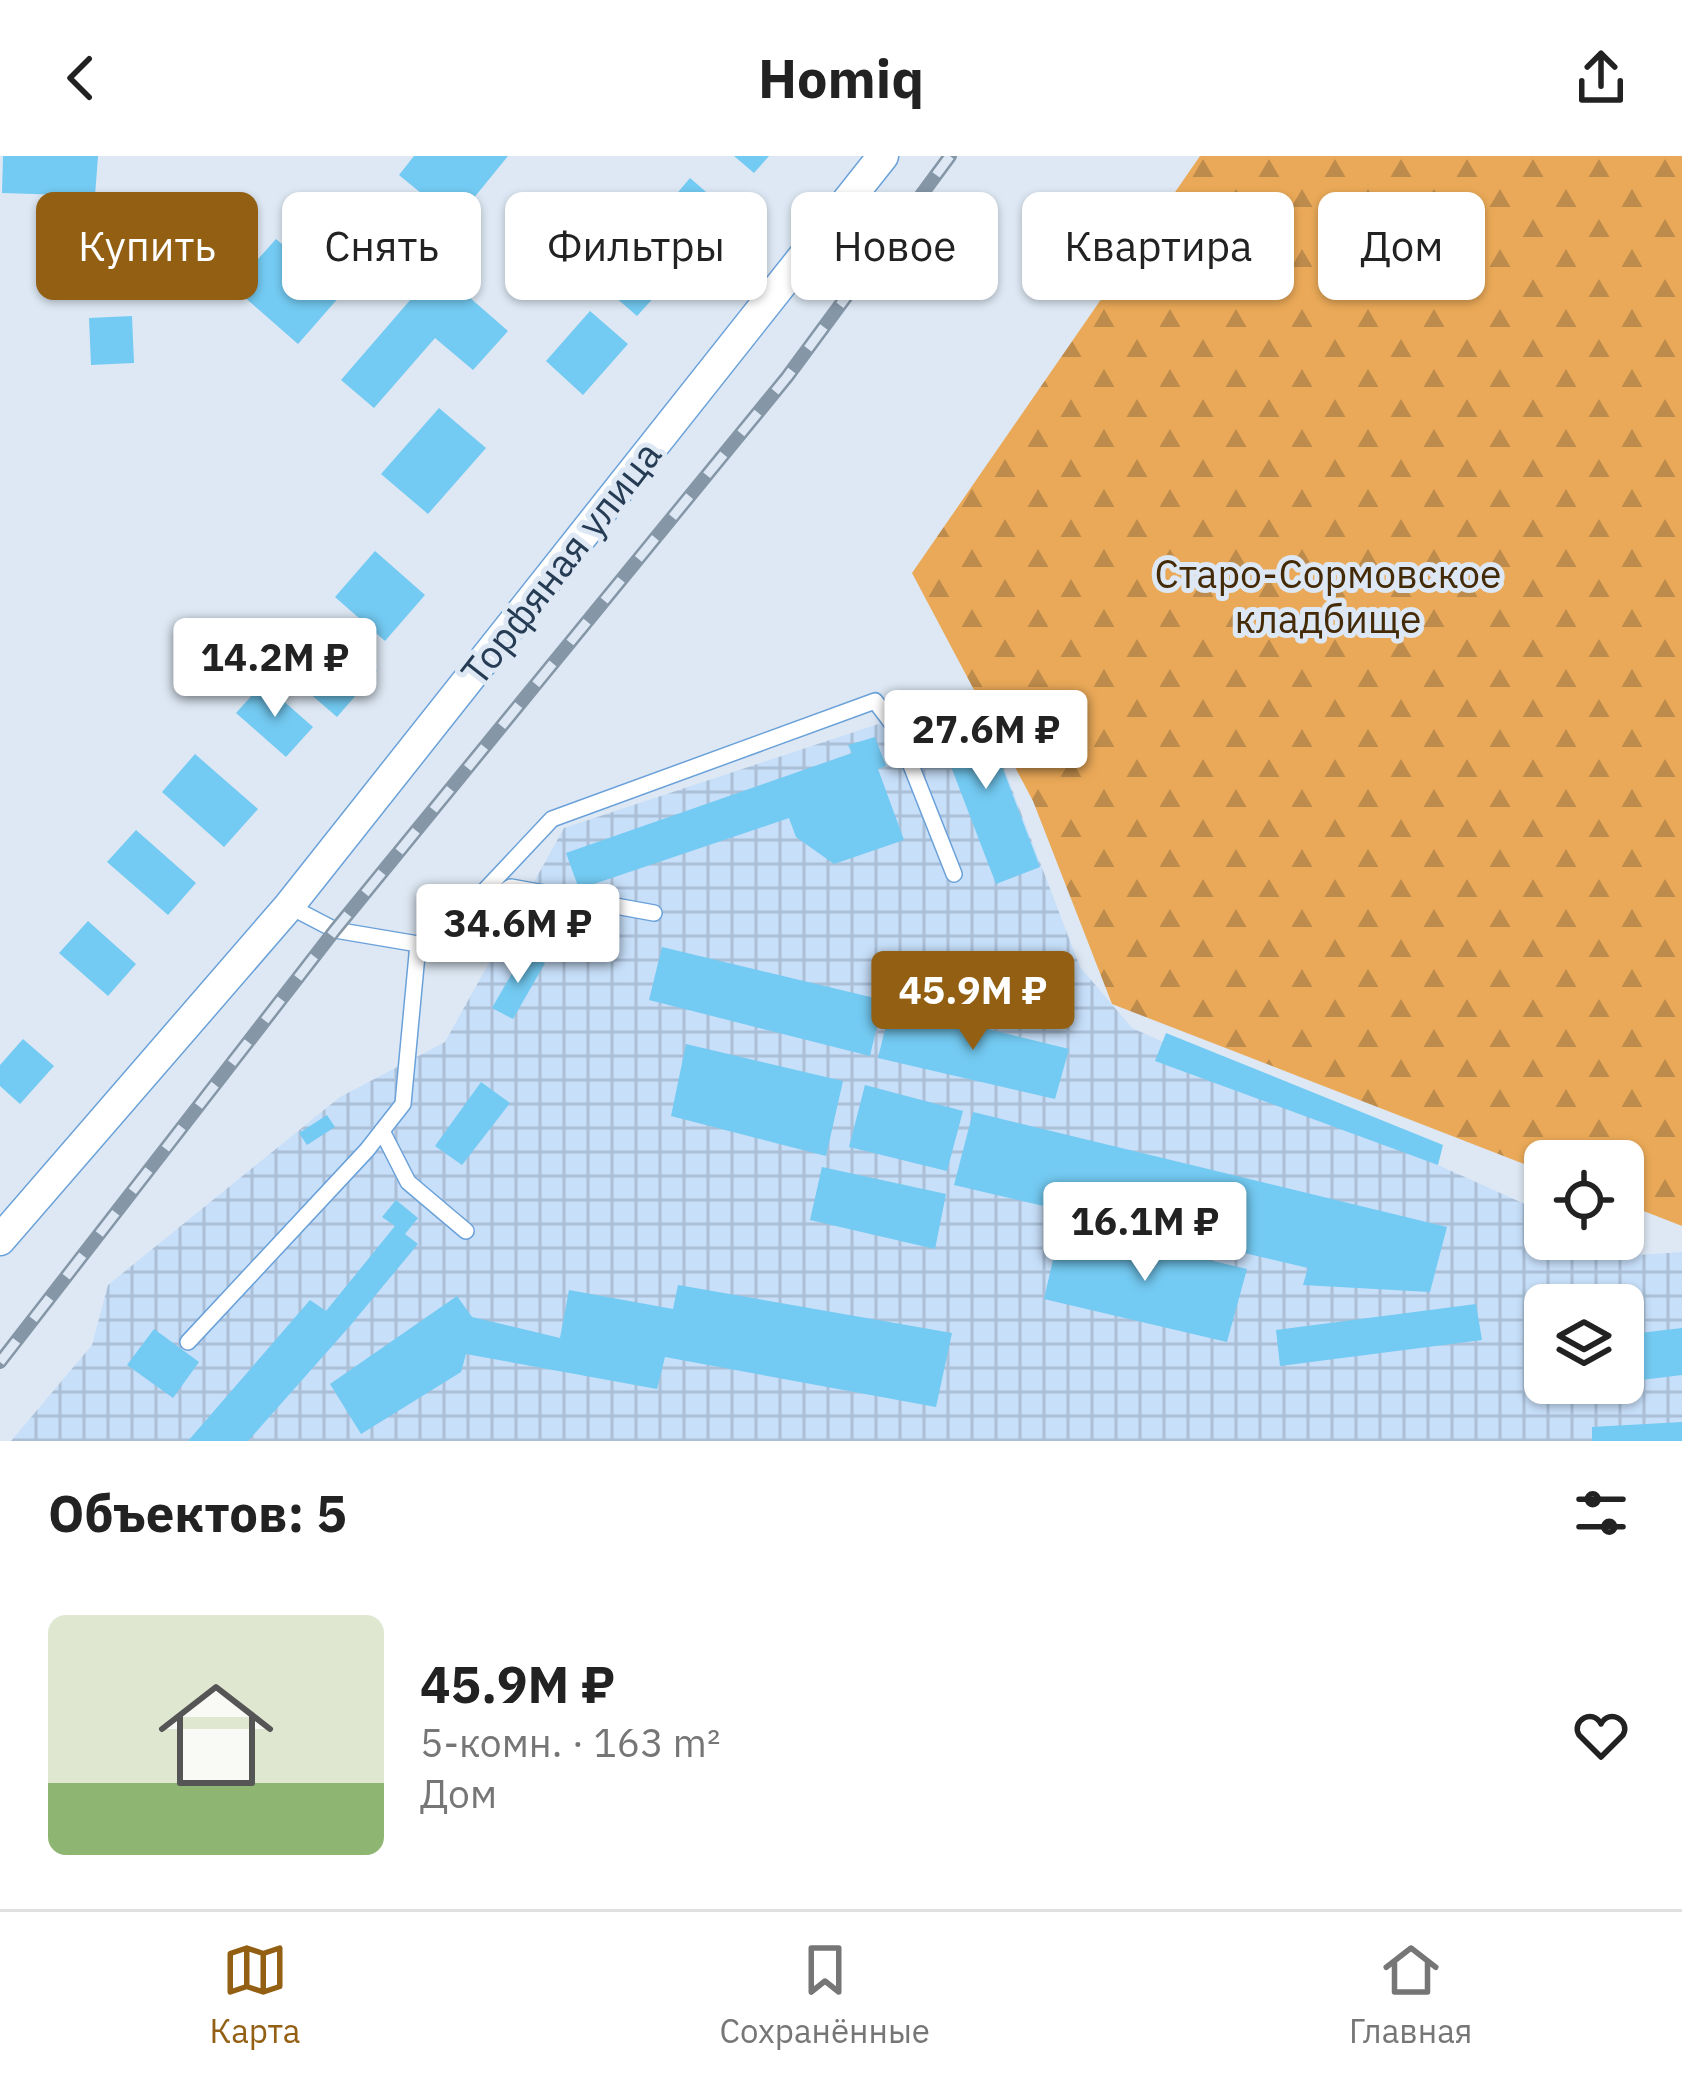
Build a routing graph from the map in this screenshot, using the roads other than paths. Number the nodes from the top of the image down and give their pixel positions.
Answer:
1 (883, 156) edge
2 (954, 874) dead end
3 (289, 906) junction
4 (654, 914) dead end
5 (458, 920) junction
6 (418, 944) junction
7 (382, 1131) junction
8 (466, 1231) dead end
9 (0, 1240) edge
10 (188, 1342) dead end

1 - 3 street, Торфяная улица
2 - 5 lane
3 - 6 lane
3 - 9 street, Торфяная улица
4 - 5 lane
5 - 6 lane
6 - 7 lane
7 - 8 lane
7 - 10 lane

